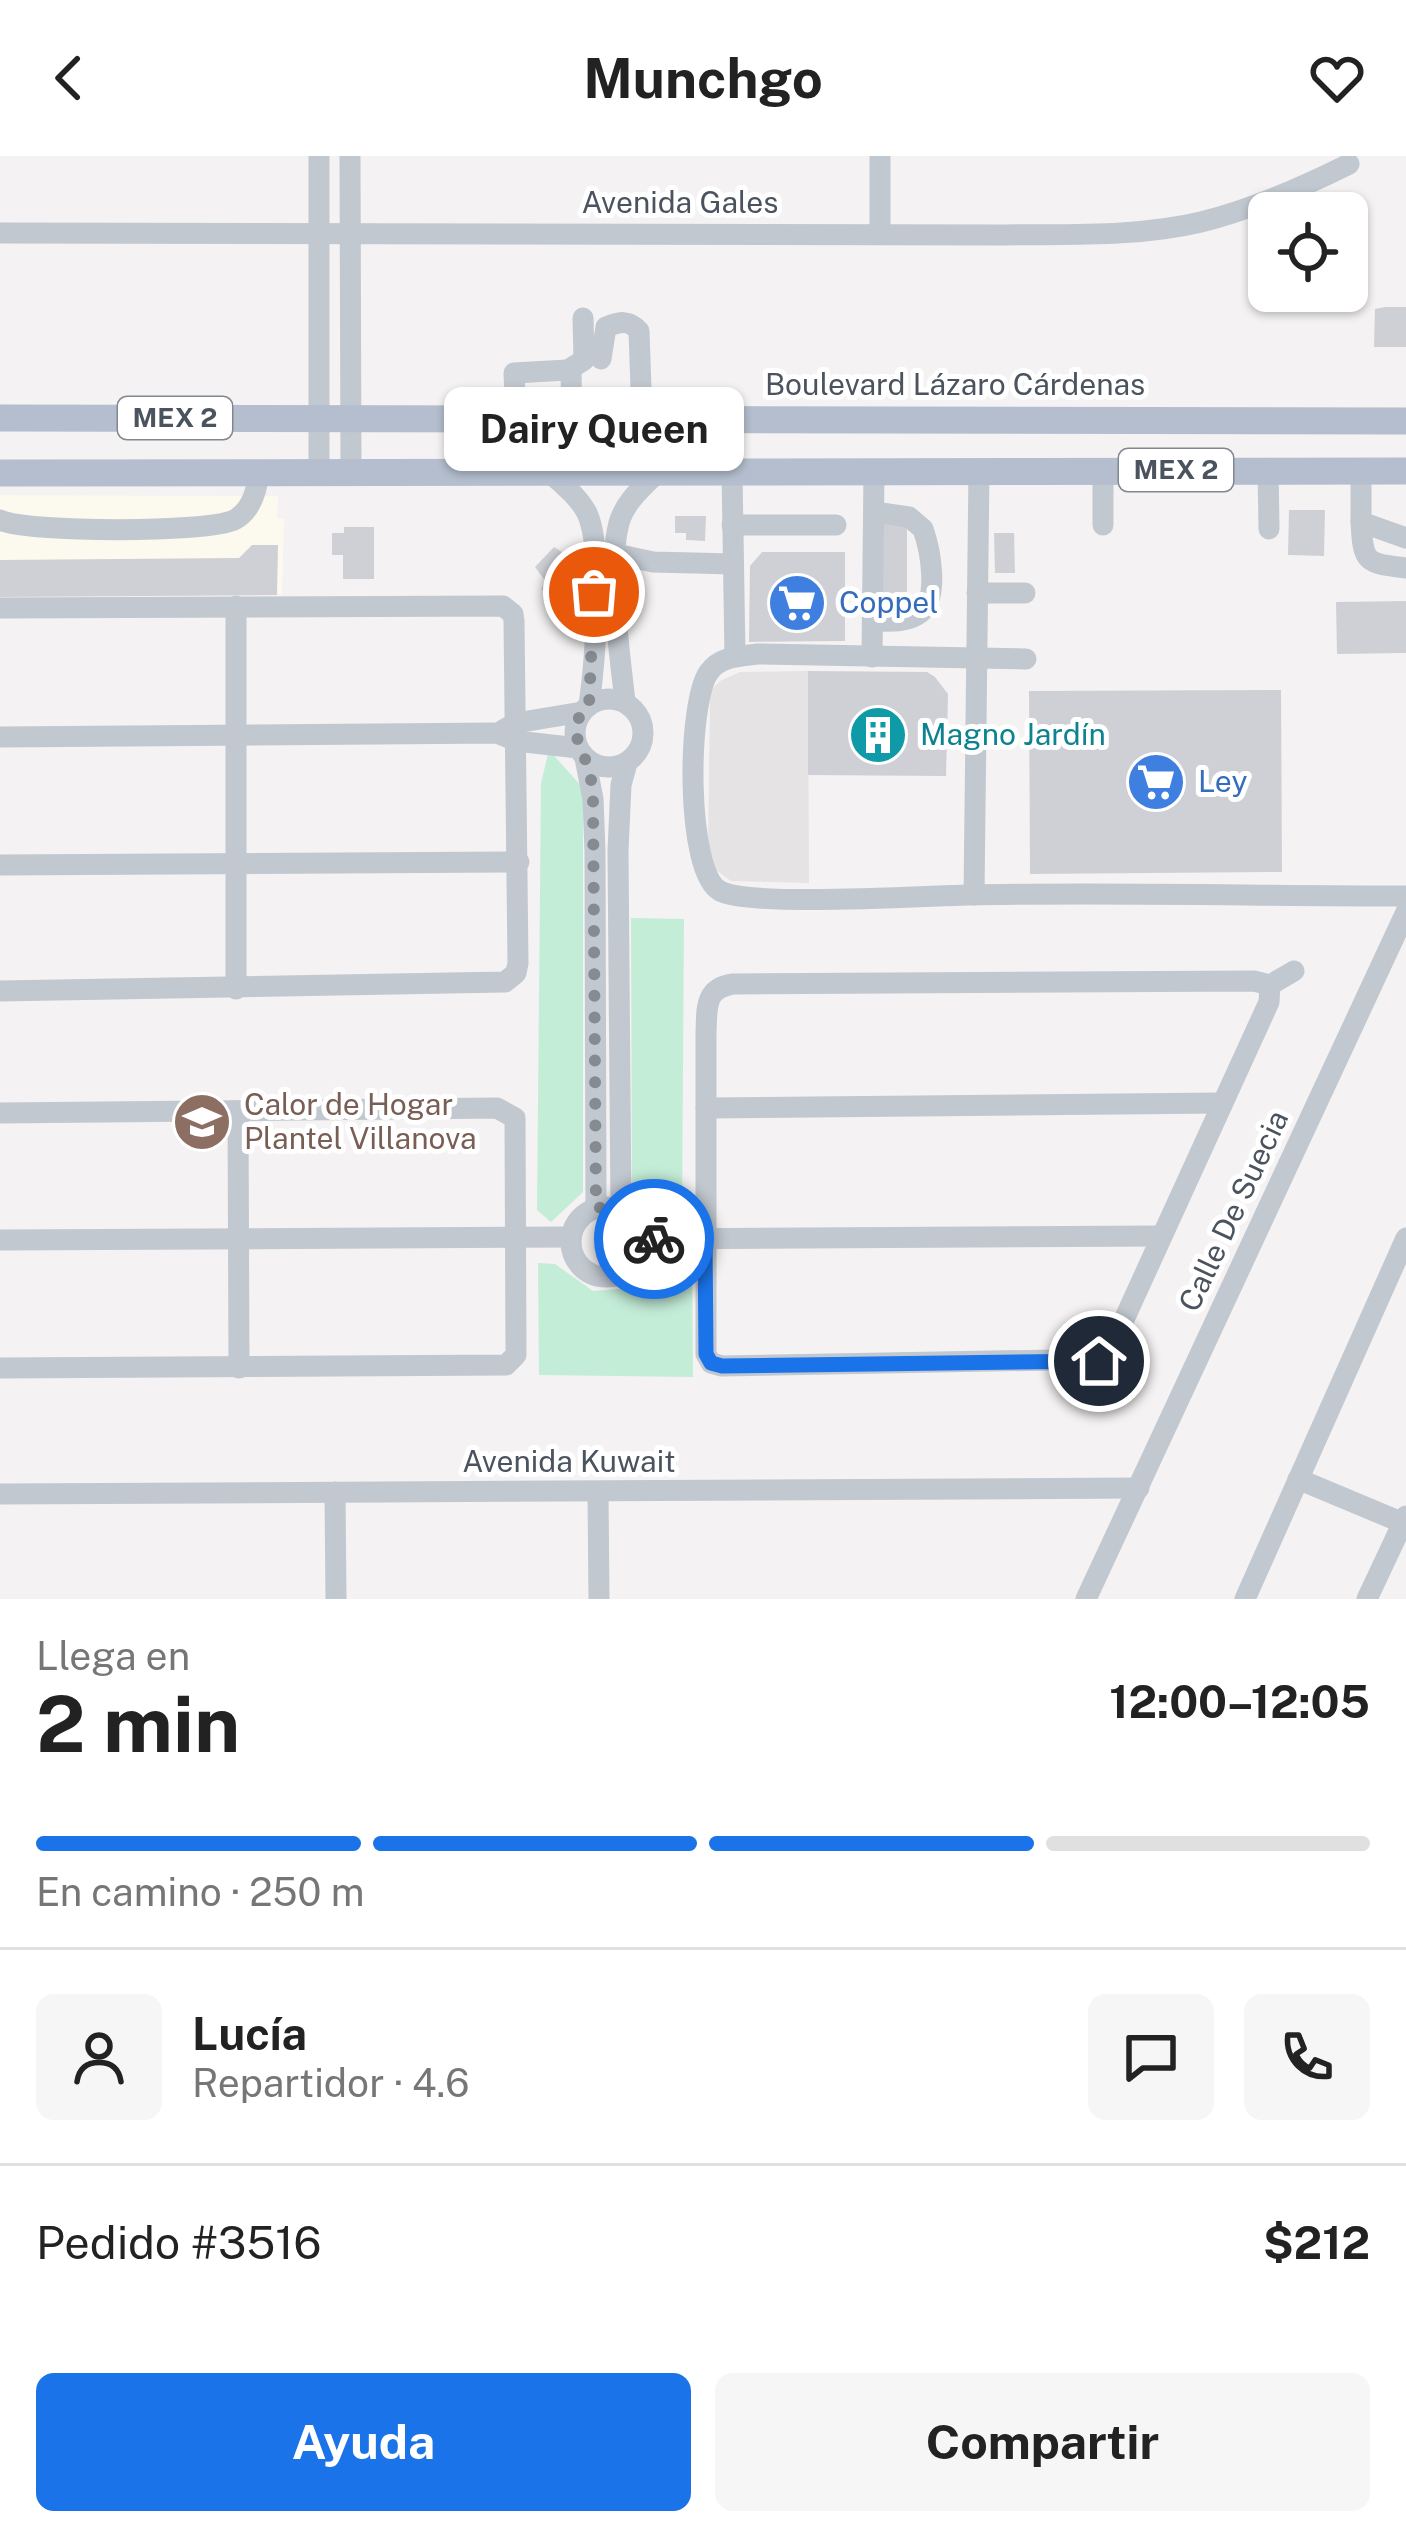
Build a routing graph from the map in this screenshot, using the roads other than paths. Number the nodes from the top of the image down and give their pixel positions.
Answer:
1 (319, 156) edge
2 (350, 156) edge
3 (880, 156) edge
4 (1349, 164) dead end
5 (320, 232) junction
6 (350, 232) junction
7 (0, 233) edge
8 (880, 233) junction
9 (583, 319) dead end
10 (601, 359) dead end
11 (568, 370) junction
12 (0, 418) edge
13 (319, 418) junction
14 (350, 418) junction
15 (516, 418) junction
16 (572, 418) junction
17 (642, 418) junction
18 (946, 418) junction
19 (1406, 421) edge
20 (946, 469) junction
21 (979, 469) junction
22 (732, 470) junction
23 (874, 470) junction
24 (1103, 470) junction
25 (1268, 470) junction
26 (548, 471) junction
27 (659, 471) junction
28 (1361, 471) junction
29 (1406, 471) edge
30 (259, 472) junction
31 (319, 472) junction
32 (351, 472) junction
33 (0, 473) edge
34 (874, 512) junction
35 (0, 520) edge
36 (1360, 522) junction
37 (732, 525) junction
38 (836, 525) dead end
39 (1103, 525) dead end
40 (1269, 529) dead end
41 (1406, 538) edge
42 (616, 554) junction
43 (733, 564) junction
44 (1406, 568) edge
45 (977, 593) junction
46 (1025, 593) dead end
47 (236, 606) junction
48 (0, 608) edge
49 (873, 621) junction
50 (735, 656) junction
51 (872, 657) junction
52 (976, 659) junction
53 (1026, 659) dead end
54 (625, 702) junction
55 (586, 709) junction
56 (510, 732) junction
57 (236, 735) junction
58 (0, 737) edge
59 (582, 753) junction
60 (627, 763) junction
61 (519, 862) junction
62 (236, 864) junction
63 (0, 865) edge
64 (974, 895) junction
65 (1406, 896) edge
66 (1406, 913) edge
67 (607, 967) junction
68 (1294, 970) dead end
69 (236, 989) junction
70 (0, 991) edge
71 (1269, 994) junction
72 (1220, 1103) junction
73 (706, 1108) junction
74 (238, 1111) junction
75 (0, 1113) edge
76 (596, 1208) junction
77 (621, 1210) junction
78 (1161, 1236) junction
79 (571, 1237) junction
80 (239, 1238) junction
81 (515, 1238) junction
82 (1406, 1238) edge
83 (641, 1239) junction
84 (705, 1239) junction
85 (0, 1240) edge
86 (0, 1368) edge
87 (239, 1368) junction
88 (1298, 1479) junction
89 (1139, 1488) junction
90 (335, 1492) junction
91 (598, 1493) junction
92 (0, 1494) edge
93 (1404, 1520) edge
94 (336, 1599) edge
95 (598, 1599) edge
96 (1086, 1599) edge
97 (1245, 1599) edge
98 (1366, 1599) edge

1 - 5 street
2 - 6 street
3 - 8 street
4 - 8 street, Avenida Gales
5 - 6 street, Avenida Gales
5 - 7 street, Avenida Gales
5 - 13 street
6 - 8 street, Avenida Gales
6 - 14 street
9 - 11 street
10 - 17 street
11 - 15 street
11 - 16 street
12 - 13 main road, Boulevard Lázaro Cárdenas / MEX 2
13 - 14 main road, Boulevard Lázaro Cárdenas / MEX 2
13 - 31 street
14 - 15 main road, Boulevard Lázaro Cárdenas / MEX 2
14 - 32 street
15 - 16 main road, Boulevard Lázaro Cárdenas / MEX 2
16 - 17 main road, Boulevard Lázaro Cárdenas / MEX 2
17 - 18 main road, Boulevard Lázaro Cárdenas / MEX 2
18 - 19 main road, Boulevard Lázaro Cárdenas / MEX 2
18 - 20 main road
20 - 21 main road, MEX 2
20 - 23 main road, MEX 2
21 - 24 main road, MEX 2
21 - 45 street
22 - 23 main road, MEX 2
22 - 27 main road, MEX 2
22 - 37 street
23 - 34 street
24 - 25 main road, MEX 2
24 - 39 street
25 - 28 main road, MEX 2
25 - 40 street
26 - 27 main road, MEX 2
26 - 32 main road, MEX 2
26 - 55 street
27 - 42 street
28 - 29 main road, MEX 2
28 - 36 street
30 - 31 main road, MEX 2
30 - 33 main road, MEX 2
30 - 35 street
31 - 32 main road, MEX 2
34 - 49 street
34 - 49 street
36 - 41 street
36 - 44 street
37 - 38 street
37 - 43 street
42 - 43 street
42 - 54 street
43 - 50 street
45 - 46 street
45 - 52 street
47 - 48 street
47 - 56 street
47 - 57 street
49 - 51 street
50 - 51 street
50 - 64 street
51 - 52 street
52 - 53 street
52 - 64 street
54 - 55 street
54 - 60 street
55 - 56 street
55 - 59 street
56 - 57 street
56 - 59 street
56 - 61 street
57 - 58 street
57 - 62 street
59 - 60 street
59 - 67 street
60 - 67 street
61 - 62 street
61 - 69 street
62 - 63 street
62 - 69 street
64 - 65 street
66 - 89 street, Calle De Suecia
67 - 76 street
67 - 77 street
68 - 71 street
69 - 70 street
71 - 72 street
71 - 73 street
72 - 73 street
72 - 78 street
73 - 84 street
74 - 75 street
74 - 80 street
74 - 81 street
76 - 77 street
76 - 79 street
77 - 83 street
78 - 84 street
78 - 84 street
79 - 81 street
79 - 83 street
80 - 81 street
80 - 85 street
80 - 87 street
81 - 87 street
82 - 88 street
83 - 84 street
86 - 87 street
88 - 93 street
88 - 97 street
89 - 91 street, Avenida Kuwait
89 - 96 street, Calle De Suecia
90 - 91 street, Avenida Kuwait
90 - 92 street, Avenida Kuwait
90 - 94 street
91 - 95 street
93 - 98 street

